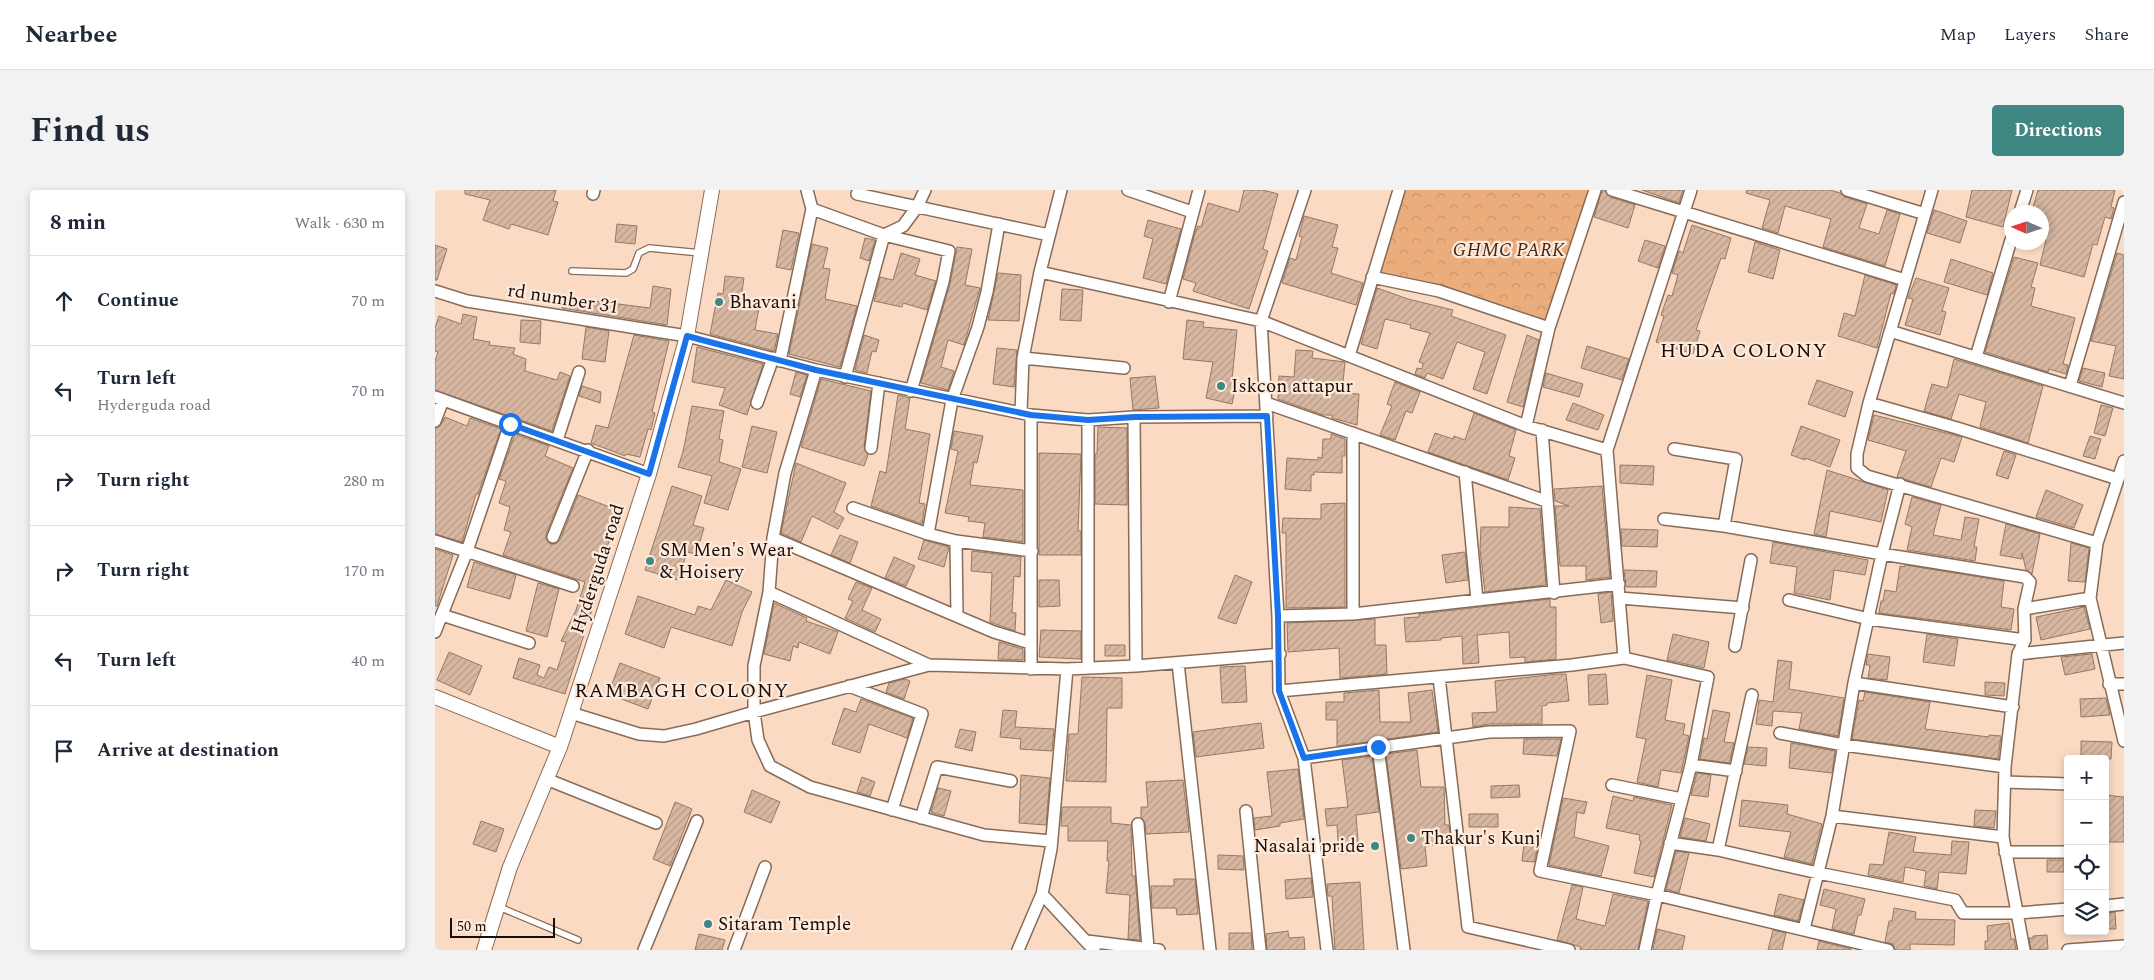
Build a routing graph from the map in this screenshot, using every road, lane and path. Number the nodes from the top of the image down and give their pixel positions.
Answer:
1 (712, 190) edge
2 (807, 190) edge
3 (925, 190) edge
4 (1061, 190) edge
5 (1128, 190) edge
6 (1199, 190) edge
7 (1305, 190) edge
8 (1399, 190) edge
9 (1595, 190) edge
10 (1612, 190) edge
11 (1691, 190) edge
12 (1847, 190) edge
13 (1932, 190) edge
14 (2027, 190) edge
15 (857, 194) dead end
16 (2124, 202) edge
17 (2022, 205) edge
18 (917, 207) junction
19 (812, 209) junction
20 (1192, 212) junction
21 (1685, 214) junction
22 (1925, 214) junction
23 (999, 224) junction
24 (884, 235) junction
25 (1049, 235) junction
26 (2008, 250) edge
27 (701, 254) junction
28 (572, 271) dead end
29 (1040, 272) junction
30 (1372, 277) junction
31 (1905, 280) junction
32 (435, 292) edge
33 (1169, 302) junction
34 (1261, 321) junction
35 (1549, 328) junction
36 (1890, 331) junction
37 (687, 336) junction
38 (1349, 356) junction
39 (1976, 357) junction
40 (1023, 358) junction
41 (776, 359) junction
42 (1124, 368) dead end
43 (816, 370) junction
44 (579, 372) dead end
45 (845, 377) junction
46 (879, 383) junction
47 (2071, 386) junction
48 (911, 391) junction
49 (439, 399) edge
50 (952, 400) junction
51 (757, 403) dead end
52 (1266, 403) junction
53 (1869, 403) junction
54 (2124, 404) edge
55 (1026, 414) junction
56 (1267, 416) junction
57 (1135, 417) junction
58 (1088, 420) junction
59 (435, 421) edge
60 (510, 424) junction
61 (1526, 426) junction
62 (1541, 430) junction
63 (1353, 433) junction
64 (557, 440) junction
65 (871, 448) dead end
66 (1674, 449) dead end
67 (588, 450) junction
68 (1607, 450) junction
69 (2124, 461) edge
70 (1465, 472) junction
71 (649, 474) junction
72 (2120, 483) edge
73 (1900, 484) junction
74 (1546, 501) junction
75 (853, 508) dead end
76 (1664, 519) dead end
77 (1724, 526) junction
78 (928, 534) junction
79 (553, 537) dead end
80 (773, 538) junction
81 (435, 541) edge
82 (956, 541) junction
83 (2097, 543) junction
84 (467, 551) junction
85 (1032, 551) junction
86 (1882, 554) junction
87 (1751, 560) dead end
88 (1619, 584) junction
89 (573, 586) dead end
90 (769, 592) junction
91 (1554, 592) junction
92 (1621, 598) junction
93 (2090, 598) junction
94 (1477, 600) junction
95 (1789, 600) dead end
96 (1743, 608) junction
97 (2024, 609) junction
98 (1353, 614) junction
99 (443, 615) junction
100 (957, 616) junction
101 (1278, 616) junction
102 (1869, 619) junction
103 (435, 632) edge
104 (2025, 640) junction
105 (529, 643) dead end
106 (1030, 643) junction
107 (2124, 644) edge
108 (2101, 645) junction
109 (1735, 646) dead end
110 (1280, 654) junction
111 (2018, 654) junction
112 (1624, 658) junction
113 (1178, 663) junction
114 (929, 664) junction
115 (1136, 666) junction
116 (1089, 668) junction
117 (1031, 669) junction
118 (1067, 669) junction
119 (1439, 676) junction
120 (1854, 683) junction
121 (2109, 684) junction
122 (2124, 684) edge
123 (849, 686) junction
124 (1279, 691) junction
125 (1752, 695) dead end
126 (435, 697) edge
127 (2013, 707) junction
128 (754, 712) junction
129 (571, 713) junction
130 (1781, 733) dead end
131 (2123, 734) edge
132 (1447, 737) junction
133 (1844, 745) junction
134 (560, 747) junction
135 (1378, 747) junction
136 (1304, 758) junction
137 (1691, 765) junction
138 (2005, 767) junction
139 (1736, 771) junction
140 (546, 779) junction
141 (1011, 781) dead end
142 (2005, 782) junction
143 (2064, 784) edge
144 (1612, 785) dead end
145 (1682, 799) junction
146 (892, 810) junction
147 (1247, 812) dead end
148 (1832, 816) junction
149 (921, 818) junction
150 (697, 821) dead end
151 (656, 822) dead end
152 (1138, 824) dead end
153 (2003, 837) junction
154 (1051, 841) junction
155 (1671, 843) junction
156 (1718, 850) junction
157 (2005, 852) junction
158 (2064, 852) edge
159 (765, 867) dead end
160 (1818, 873) junction
161 (1042, 894) junction
162 (1657, 895) junction
163 (2124, 904) edge
164 (2109, 906) edge
165 (498, 907) junction
166 (2064, 909) edge
167 (2017, 913) junction
168 (1804, 928) junction
169 (578, 940) dead end
170 (1090, 946) edge
171 (2124, 946) edge
172 (1153, 949) edge
173 (484, 950) edge
174 (645, 950) edge
175 (734, 950) edge
176 (1018, 950) edge
177 (1210, 950) edge
178 (1260, 950) edge
179 (1327, 950) edge
180 (1404, 950) edge
181 (1569, 950) edge
182 (1645, 950) edge
183 (1888, 950) edge
184 (2024, 950) edge
185 (2069, 950) edge

1 - 27 street, Hyderguda road
2 - 19 street
3 - 18 street
4 - 25 street
5 - 20 street
6 - 20 street
7 - 34 street
8 - 30 street
9 - 35 street
10 - 21 street
11 - 21 street
12 - 22 street
13 - 22 street
14 - 17 street
15 - 18 street
16 - 47 street
18 - 23 street
18 - 24 street
19 - 24 street
19 - 41 street
20 - 33 street
21 - 31 street
21 - 68 street
22 - 31 street
23 - 25 street
23 - 50 street
24 - 45 street
24 - 48 street
25 - 29 street
26 - 39 street
27 - 28 lane
27 - 37 street, Hyderguda road
29 - 33 street
29 - 40 street
30 - 35 street
30 - 38 street
31 - 36 street
32 - 37 street, rd number 31
33 - 34 street
34 - 38 street
34 - 52 street
35 - 61 street
36 - 39 street
36 - 53 street
37 - 41 street, rd number 31
37 - 71 street, Hyderguda road
38 - 61 street
39 - 47 street
40 - 42 street
40 - 55 street
41 - 43 street, rd number 31
41 - 51 street
43 - 45 street, rd number 31
43 - 80 street
44 - 64 street
45 - 46 street, rd number 31
46 - 48 street, rd number 31
46 - 65 street
47 - 54 street
48 - 50 street, rd number 31
49 - 59 street
49 - 60 street
50 - 55 street, rd number 31
50 - 78 street
52 - 56 street
52 - 63 street
53 - 72 street
53 - 73 street
55 - 58 street, rd number 31
55 - 85 street
56 - 57 street, rd number 31
56 - 101 street
57 - 58 street, rd number 31
57 - 115 street
58 - 116 street
60 - 64 street
60 - 84 street
61 - 62 street
62 - 68 street
62 - 74 street
63 - 70 street
63 - 98 street
64 - 67 street
66 - 77 street
67 - 71 street
67 - 79 street
68 - 88 street
69 - 72 street
70 - 74 street
70 - 94 street
71 - 129 street, Hyderguda road
72 - 83 street
73 - 83 street
73 - 86 street
74 - 91 street
75 - 78 street
76 - 77 street
77 - 86 street
78 - 82 street
80 - 90 street
80 - 100 street
81 - 84 street
82 - 85 street
82 - 100 street
83 - 93 street
84 - 89 street
84 - 99 street
85 - 106 street
86 - 97 street
86 - 102 street
87 - 96 street
88 - 91 street
88 - 92 street
90 - 114 street
90 - 128 street
91 - 94 street
92 - 96 street
92 - 112 street
93 - 97 street
93 - 108 street
94 - 98 street
95 - 102 street
96 - 109 street
97 - 104 street
98 - 101 street
99 - 103 street
99 - 105 street
100 - 106 street
101 - 110 street
102 - 104 street
102 - 120 street
104 - 111 street
106 - 117 street
107 - 108 street
108 - 111 street
108 - 121 street
110 - 113 street
110 - 124 street
111 - 127 street
112 - 119 street
112 - 137 street
113 - 115 street
113 - 177 street
114 - 117 street
114 - 123 street
115 - 116 street
116 - 118 street
117 - 118 street
118 - 154 street
119 - 124 street
119 - 132 street
120 - 127 street
120 - 133 street
121 - 122 street
121 - 131 street
123 - 128 street
123 - 146 street
124 - 136 street
125 - 139 street
126 - 134 street
127 - 138 street
128 - 129 street
128 - 146 street
129 - 134 street, Hyderguda road
130 - 133 street
132 - 135 street
132 - 162 street
132 - 181 street
133 - 138 street
133 - 148 street
134 - 140 street, Hyderguda road
135 - 136 street
135 - 180 street
136 - 179 street
137 - 139 street
137 - 145 street
138 - 142 street
139 - 156 street
140 - 151 street
140 - 165 street, Hyderguda road
141 - 149 street
142 - 143 street
142 - 153 street
144 - 145 street
145 - 155 street
146 - 149 street
147 - 178 street
148 - 153 street
148 - 160 street
149 - 154 street
150 - 174 street
152 - 172 street
153 - 157 street
154 - 161 street
155 - 156 street
155 - 162 street
156 - 160 street
157 - 158 street
157 - 167 street
159 - 175 street
160 - 167 street
160 - 168 street
161 - 170 street
161 - 176 street
162 - 168 street
162 - 182 street
163 - 164 street
165 - 169 lane
165 - 173 street, Hyderguda road
166 - 167 street
167 - 184 street
168 - 183 street
170 - 172 street
171 - 185 street

